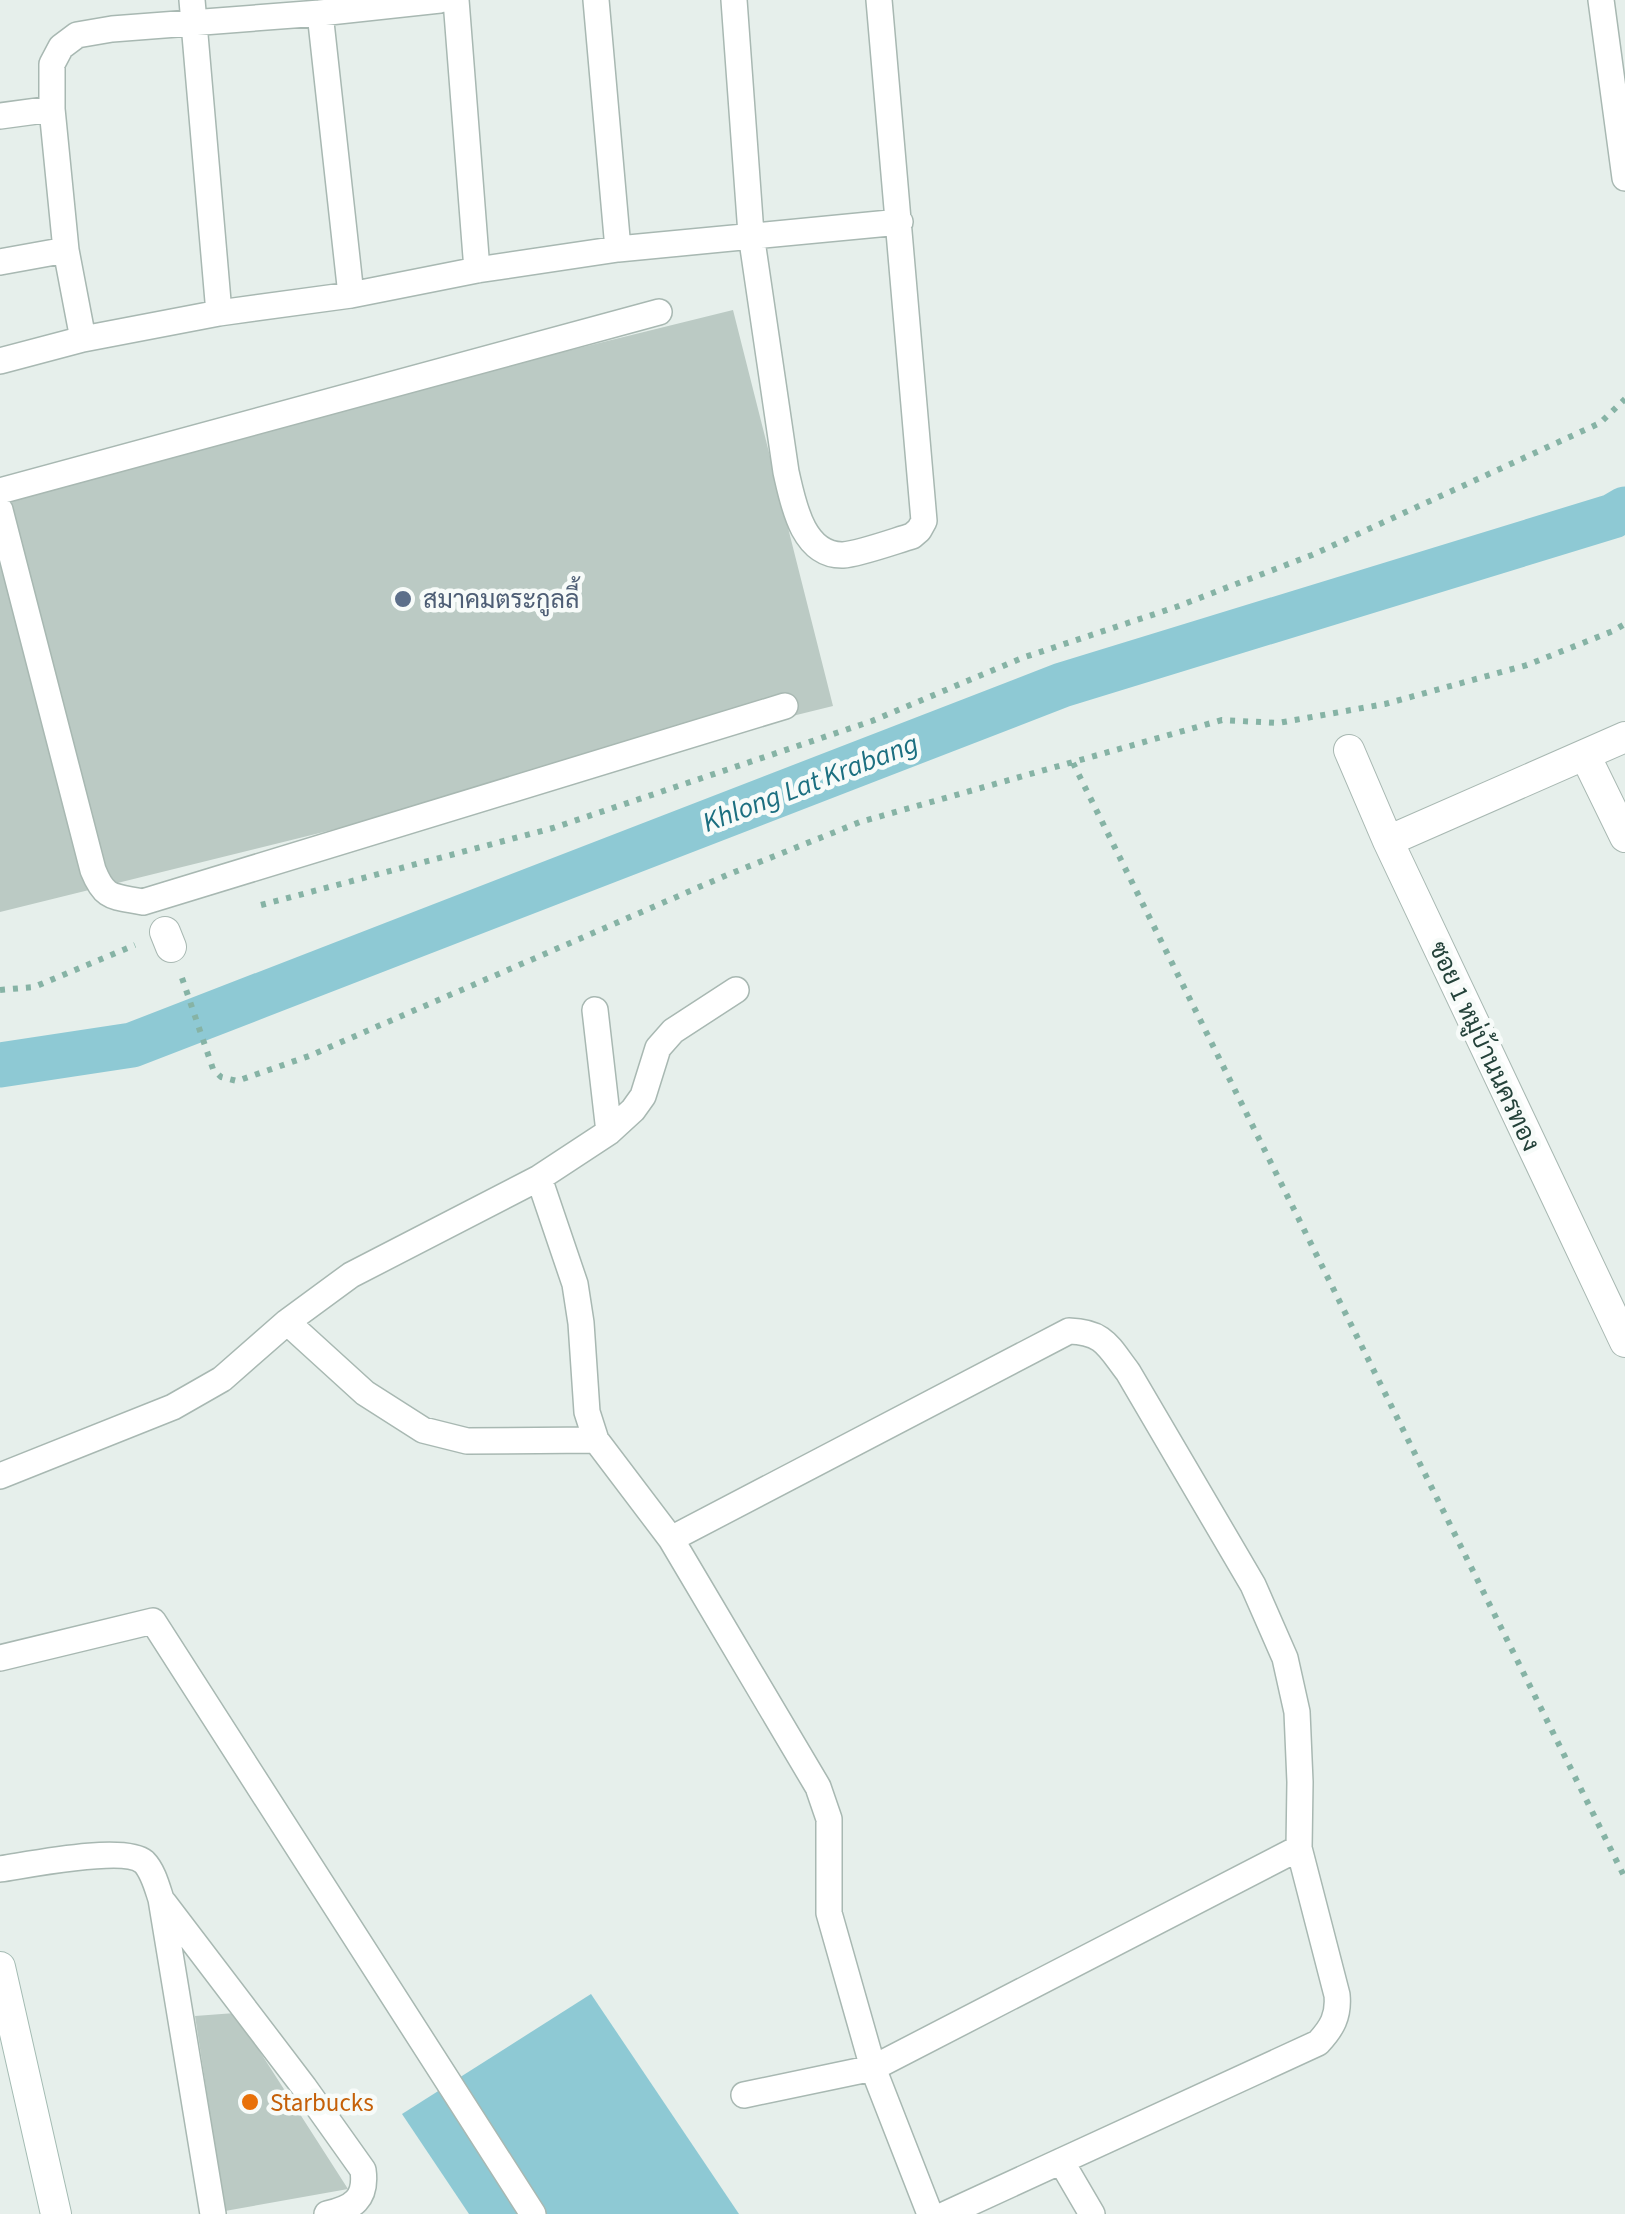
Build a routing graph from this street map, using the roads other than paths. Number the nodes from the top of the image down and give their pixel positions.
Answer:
1 (440, 0) edge
2 (456, 0) edge
3 (596, 0) edge
4 (734, 0) edge
5 (879, 0) edge
6 (1601, 0) edge
7 (192, 12) edge
8 (320, 12) junction
9 (52, 109) junction
10 (0, 116) edge
11 (1625, 178) edge
12 (900, 222) junction
13 (751, 234) junction
14 (618, 248) junction
15 (66, 250) junction
16 (0, 262) edge
17 (477, 270) junction
18 (351, 295) junction
19 (658, 312) dead end
20 (219, 313) junction
21 (83, 340) junction
22 (0, 361) edge
23 (0, 491) edge
24 (0, 510) edge
25 (786, 706) dead end
26 (1625, 737) edge
27 (1349, 750) dead end
28 (1586, 755) junction
29 (1625, 838) edge
30 (1388, 841) junction
31 (736, 990) dead end
32 (595, 1010) dead end
33 (609, 1132) junction
34 (539, 1178) junction
35 (287, 1322) junction
36 (1625, 1342) edge
37 (596, 1440) junction
38 (0, 1476) edge
39 (670, 1539) junction
40 (0, 1658) edge
41 (1299, 1848) junction
42 (0, 1869) edge
43 (162, 1899) junction
44 (0, 1967) edge
45 (873, 2068) junction
46 (744, 2095) dead end
47 (1061, 2161) junction
48 (56, 2214) edge
49 (213, 2214) edge
50 (327, 2214) edge
51 (533, 2214) edge
52 (930, 2214) edge
53 (946, 2214) edge
54 (1092, 2214) edge

1 - 8 lane
2 - 17 lane
3 - 14 lane
4 - 13 lane
5 - 12 lane
6 - 11 lane
7 - 8 lane
7 - 9 lane
7 - 20 lane
8 - 18 lane
9 - 10 lane
9 - 15 lane
12 - 13 lane
12 - 13 lane
13 - 14 lane
14 - 17 lane
15 - 16 lane
15 - 21 lane
17 - 18 lane
18 - 20 lane
19 - 23 lane
20 - 21 lane
21 - 22 lane
24 - 25 lane
26 - 28 street
27 - 30 street, ซอย 1 หมู่บ้านนครทอง
28 - 29 street
28 - 30 street
30 - 36 street, ซอย 1 หมู่บ้านนครทอง
31 - 33 lane
32 - 33 lane
33 - 34 lane
34 - 35 lane
34 - 37 lane
35 - 37 lane
35 - 38 lane
37 - 39 lane
39 - 41 lane
39 - 45 lane
40 - 51 lane
41 - 45 lane
41 - 47 lane
42 - 43 lane
43 - 49 lane
43 - 50 lane
44 - 48 street
45 - 46 lane
45 - 52 lane
47 - 53 lane
47 - 54 lane

